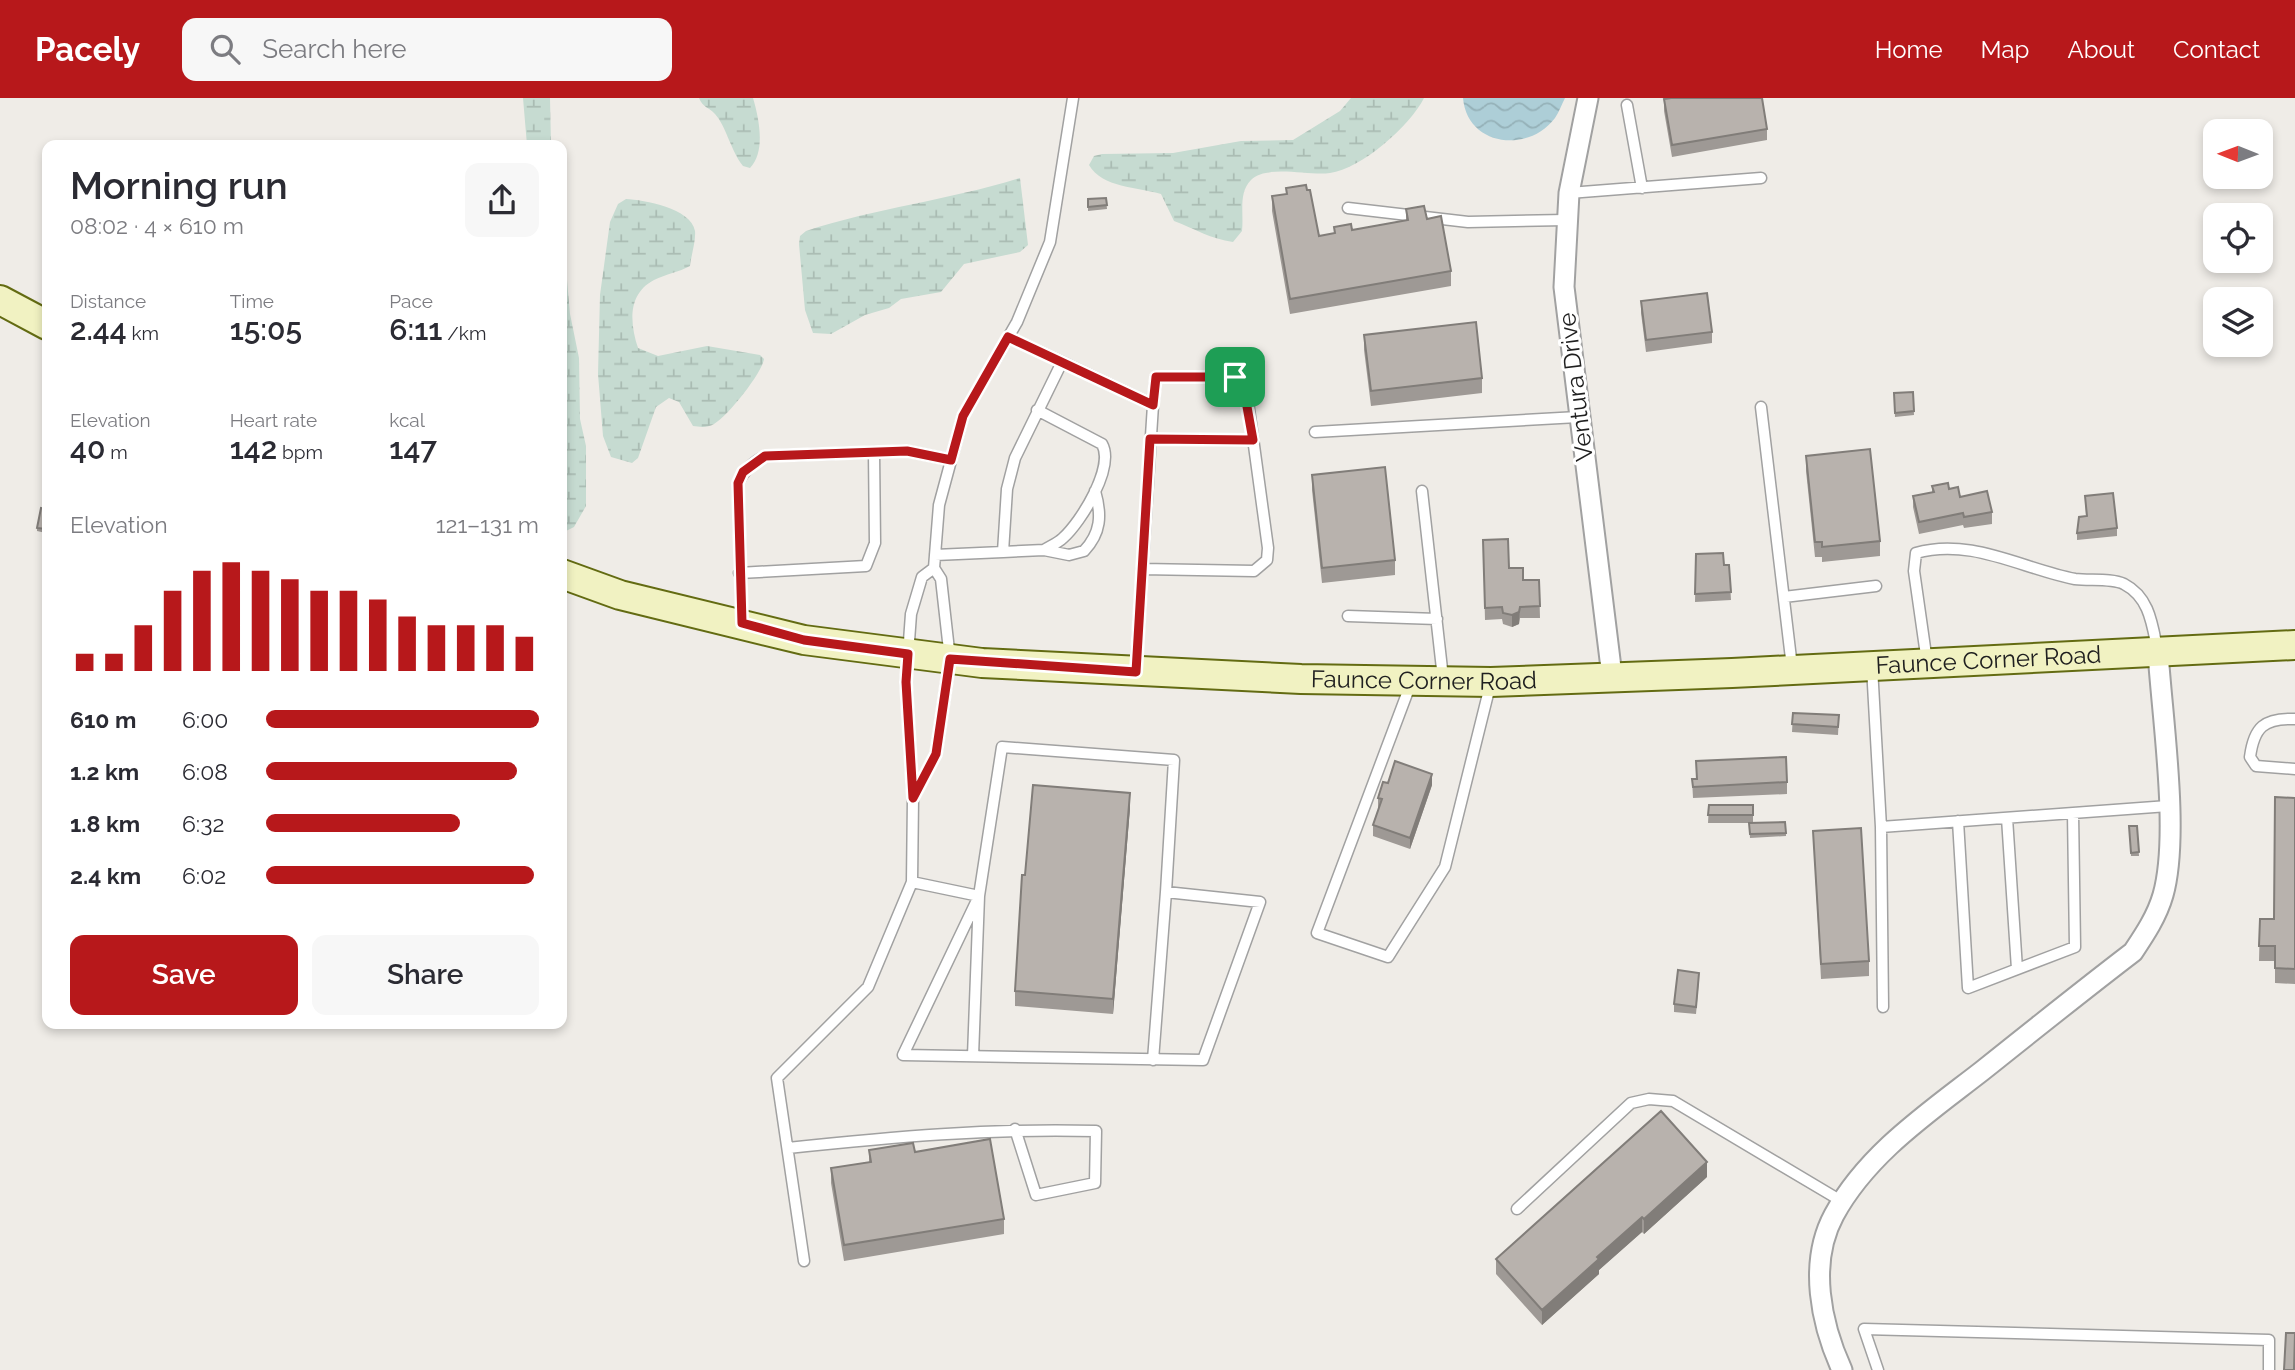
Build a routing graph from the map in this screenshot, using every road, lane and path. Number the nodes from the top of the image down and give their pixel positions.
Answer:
1 (1073, 98) edge
2 (1588, 98) edge
3 (1627, 105) dead end
4 (1761, 178) dead end
5 (1642, 188) junction
6 (1569, 193) junction
7 (1348, 208) dead end
8 (1566, 220) junction
9 (0, 300) edge
10 (42, 321) edge
11 (1008, 337) junction
12 (1062, 362) junction
13 (1153, 405) junction
14 (1761, 407) dead end
15 (1037, 410) junction
16 (1578, 417) junction
17 (1315, 432) dead end
18 (1150, 439) junction
19 (1253, 440) junction
20 (874, 452) junction
21 (951, 460) junction
22 (1095, 491) junction
23 (1422, 491) dead end
24 (1044, 550) junction
25 (1003, 552) junction
26 (935, 555) junction
27 (934, 568) junction
28 (1142, 569) junction
29 (740, 573) junction
30 (567, 576) edge
31 (1876, 586) dead end
32 (1784, 597) junction
33 (1348, 617) dead end
34 (1437, 619) junction
35 (742, 623) junction
36 (2295, 645) edge
37 (2158, 652) junction
38 (908, 654) junction
39 (950, 659) junction
40 (1927, 664) junction
41 (1872, 666) junction
42 (1792, 671) junction
43 (1136, 672) junction
44 (1612, 676) junction
45 (1444, 682) junction
46 (1491, 682) junction
47 (1411, 683) junction
48 (2295, 719) edge
49 (2295, 769) edge
50 (913, 798) junction
51 (2168, 806) junction
52 (2073, 813) junction
53 (2007, 818) junction
54 (1958, 821) junction
55 (1881, 827) junction
56 (912, 882) junction
57 (1166, 892) junction
58 (979, 896) junction
59 (2017, 970) junction
60 (1884, 1007) dead end
61 (972, 1056) junction
62 (1153, 1060) junction
63 (1015, 1129) junction
64 (788, 1148) junction
65 (1843, 1202) junction
66 (1517, 1209) dead end
67 (804, 1261) dead end
68 (1842, 1370) edge
69 (1878, 1370) edge
70 (2269, 1370) edge

1 - 11 lane
2 - 6 street, Ventura Drive
3 - 5 lane
4 - 5 lane
5 - 6 lane
6 - 8 street, Ventura Drive
7 - 8 lane
8 - 16 street, Ventura Drive
9 - 10 main road
11 - 12 lane
11 - 21 lane
12 - 13 lane
12 - 15 lane
13 - 18 lane
13 - 19 lane
14 - 32 lane
15 - 22 lane
15 - 25 lane
16 - 17 lane
16 - 44 street, Ventura Drive
18 - 19 lane
18 - 28 lane
19 - 28 lane
20 - 21 lane
20 - 29 lane
20 - 29 lane
21 - 26 lane
22 - 24 lane
22 - 24 lane
23 - 34 lane
24 - 25 lane
25 - 26 lane
26 - 27 lane
27 - 38 lane
27 - 39 lane
28 - 43 lane
29 - 35 lane
30 - 35 main road, Faunce Corner Road
31 - 32 lane
32 - 42 lane
33 - 34 lane
34 - 45 lane
35 - 38 main road, Faunce Corner Road
36 - 37 main road, Faunce Corner Road
37 - 40 main road, Faunce Corner Road
37 - 40 lane
37 - 51 street
38 - 39 main road, Faunce Corner Road
38 - 50 lane
39 - 43 main road, Faunce Corner Road
39 - 50 lane
40 - 41 main road, Faunce Corner Road
41 - 42 main road, Faunce Corner Road
41 - 55 lane
42 - 44 main road, Faunce Corner Road
43 - 47 main road, Faunce Corner Road
44 - 46 main road, Faunce Corner Road
45 - 46 main road, Faunce Corner Road
45 - 47 main road, Faunce Corner Road
46 - 47 lane
48 - 49 lane
50 - 56 lane
51 - 52 lane
51 - 65 street
52 - 53 lane
52 - 59 lane
53 - 54 lane
53 - 59 lane
54 - 55 lane
54 - 59 lane
55 - 60 lane
56 - 58 lane
56 - 64 lane
57 - 58 lane
57 - 62 lane
57 - 62 lane
58 - 61 lane
58 - 61 lane
61 - 62 lane
63 - 63 lane
63 - 64 lane
64 - 67 lane
65 - 66 lane
65 - 68 street
69 - 70 lane

